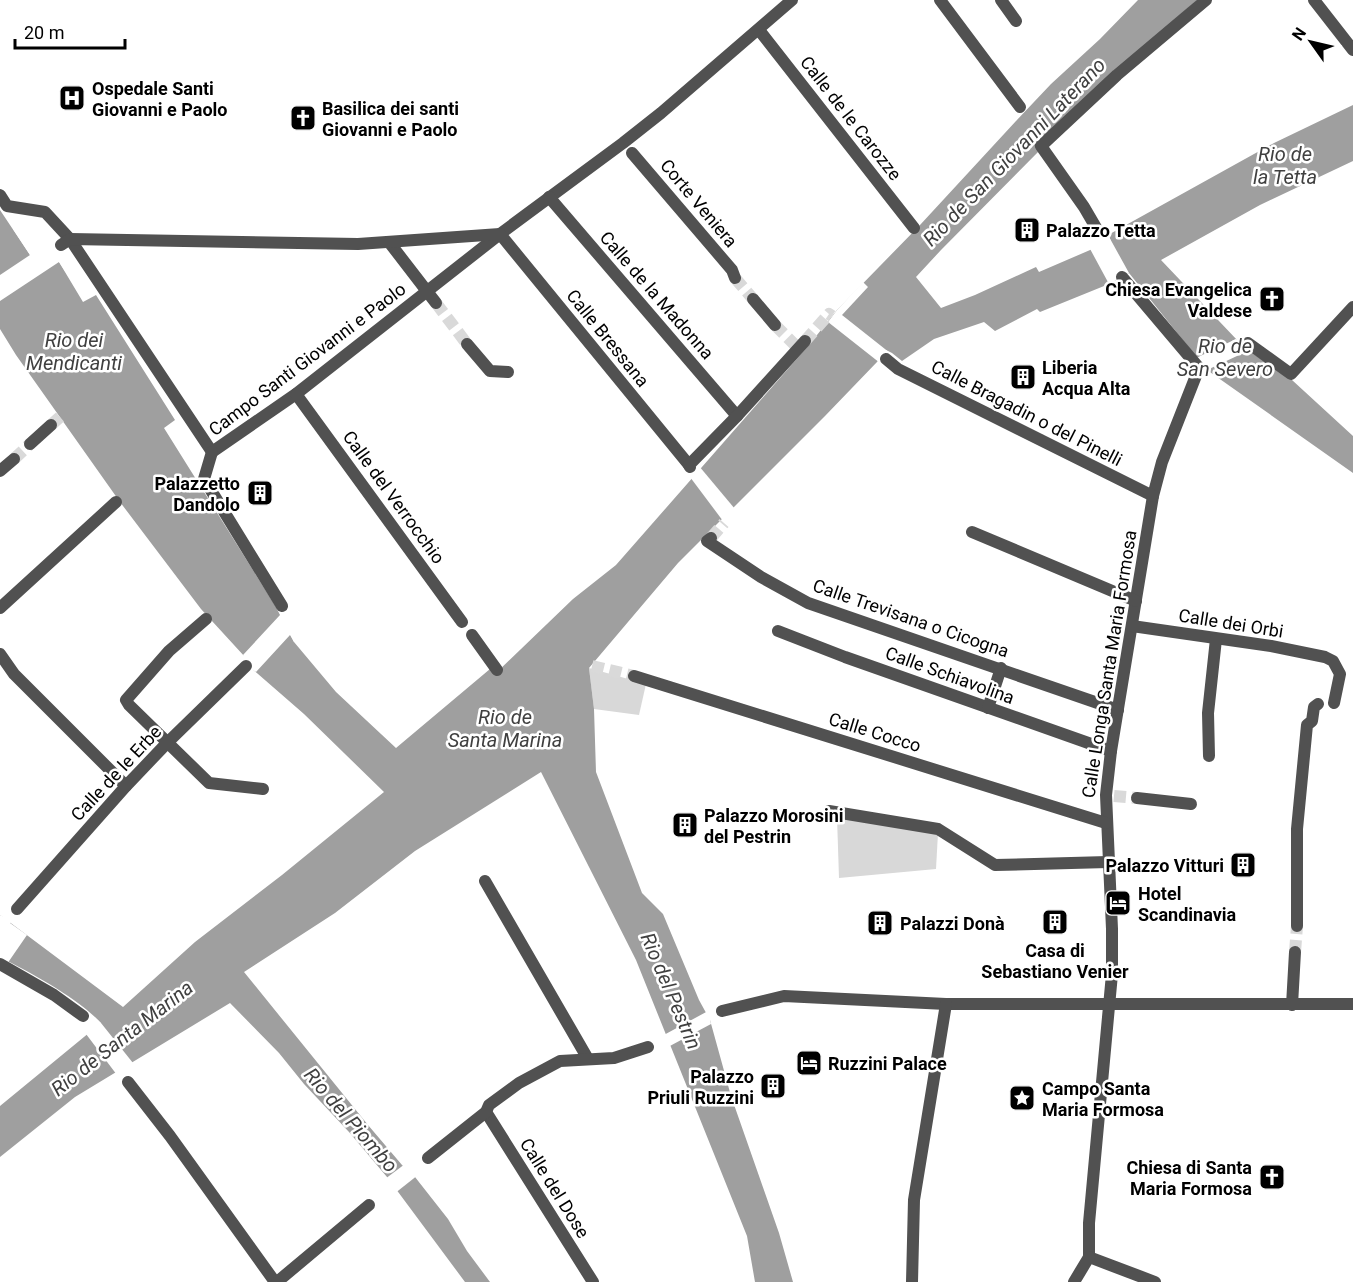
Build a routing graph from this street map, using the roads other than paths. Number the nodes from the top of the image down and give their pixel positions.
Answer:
1 (940, 0) edge
2 (1001, 0) edge
3 (1206, 0) edge
4 (1314, 0) edge
5 (789, 1) edge
6 (1016, 21) dead end
7 (759, 30) junction
8 (1353, 50) edge
9 (1020, 106) dead end
10 (629, 149) junction
11 (549, 197) junction
12 (3, 200) edge
13 (914, 228) dead end
14 (1098, 231) dead end
15 (500, 234) junction
16 (66, 242) junction
17 (389, 242) junction
18 (1122, 277) dead end
19 (735, 279) tunnel mouth
20 (427, 292) junction
21 (753, 299) tunnel mouth
22 (436, 303) tunnel mouth
23 (1353, 307) edge
24 (775, 325) tunnel mouth
25 (805, 341) tunnel mouth
26 (1248, 343) dead end
27 (467, 344) tunnel mouth
28 (886, 359) dead end
29 (508, 372) dead end
30 (296, 394) junction
31 (737, 416) junction
32 (51, 425) tunnel mouth
33 (30, 444) tunnel mouth
34 (212, 452) junction
35 (14, 459) tunnel mouth
36 (0, 471) edge
37 (0, 480) edge
38 (1153, 496) junction
39 (116, 501) dead end
40 (972, 532) dead end
41 (711, 538) dead end
42 (1136, 601) junction
43 (282, 606) dead end
44 (0, 608) edge
45 (206, 619) dead end
46 (462, 622) dead end
47 (1132, 626) junction
48 (778, 631) dead end
49 (472, 635) dead end
50 (1216, 639) junction
51 (0, 654) edge
52 (246, 666) dead end
53 (1001, 668) junction
54 (497, 670) dead end
55 (634, 676) tunnel mouth
56 (1334, 703) dead end
57 (1318, 704) dead end
58 (988, 708) junction
59 (1118, 710) junction
60 (167, 743) junction
61 (1111, 752) junction
62 (1209, 756) dead end
63 (126, 786) junction
64 (263, 789) dead end
65 (1137, 798) tunnel mouth
66 (1191, 804) dead end
67 (829, 811) dead end
68 (1106, 823) junction
69 (1108, 862) junction
70 (485, 881) dead end
71 (17, 909) dead end
72 (1297, 926) tunnel mouth
73 (1295, 952) tunnel mouth
74 (0, 964) edge
75 (946, 1004) junction
76 (1353, 1004) edge
77 (1110, 1005) junction
78 (1292, 1005) junction
79 (722, 1011) dead end
80 (83, 1016) dead end
81 (648, 1047) dead end
82 (588, 1059) junction
83 (128, 1082) dead end
84 (486, 1112) junction
85 (428, 1158) dead end
86 (369, 1205) dead end
87 (1089, 1257) junction
88 (276, 1282) edge
89 (593, 1282) edge
90 (912, 1282) edge
91 (1074, 1282) edge
92 (1155, 1282) edge

1 - 9 street
2 - 6 street
3 - 14 street
4 - 8 street
5 - 7 street, Campo Santi Giovanni e Paolo
7 - 10 street, Campo Santi Giovanni e Paolo
7 - 13 street, Calle de le Carozze
10 - 11 street, Campo Santi Giovanni e Paolo
10 - 19 street, Corte Veniera
11 - 15 street, Campo Santi Giovanni e Paolo
11 - 31 street, Calle de la Madonna
12 - 16 street, Campo Santi Giovanni e Paolo
15 - 17 street
15 - 20 street, Campo Santi Giovanni e Paolo
15 - 31 street, Calle Bressana
16 - 17 street
16 - 34 street, Campo Santi Giovanni e Paolo
17 - 20 street, Campo Santi Giovanni e Paolo
18 - 38 street, Calle Longa Santa Maria Formosa
20 - 22 street
20 - 30 street, Campo Santi Giovanni e Paolo
21 - 24 street
23 - 26 street
25 - 31 street
27 - 29 street
28 - 38 street, Calle Bragadin o del Pinelli
30 - 34 street, Campo Santi Giovanni e Paolo
30 - 46 street, Calle del Verrocchio
32 - 33 street
34 - 43 street
35 - 36 street
36 - 37 street
38 - 42 street, Calle Longa Santa Maria Formosa
39 - 44 street
40 - 42 street
41 - 53 street, Calle Trevisana o Cicogna
42 - 47 street, Calle Longa Santa Maria Formosa
45 - 60 street
47 - 50 street, Calle dei Orbi
47 - 59 street, Calle Longa Santa Maria Formosa
48 - 58 street, Calle Schiavolina
49 - 54 street
50 - 56 street, Calle dei Orbi
50 - 62 street
51 - 63 street
52 - 60 street, Calle de le Erbe
53 - 58 street
53 - 59 street, Calle Trevisana o Cicogna
55 - 68 street, Calle Cocco
57 - 72 street
58 - 61 street, Calle Schiavolina
59 - 61 street, Calle Longa Santa Maria Formosa
60 - 63 street, Calle de le Erbe
60 - 64 street
61 - 68 street, Calle Longa Santa Maria Formosa
63 - 71 street, Calle de le Erbe
65 - 66 street
67 - 69 street
68 - 69 street, Calle Longa Santa Maria Formosa
69 - 77 street, Calle Longa Santa Maria Formosa
70 - 82 street
73 - 78 street
74 - 80 street
75 - 77 street
75 - 79 street
75 - 90 street
76 - 78 street
77 - 78 street
77 - 87 street
81 - 82 street
82 - 84 street
83 - 88 street
84 - 85 street
84 - 89 street, Calle del Dose
86 - 88 street
87 - 91 street
87 - 92 street

